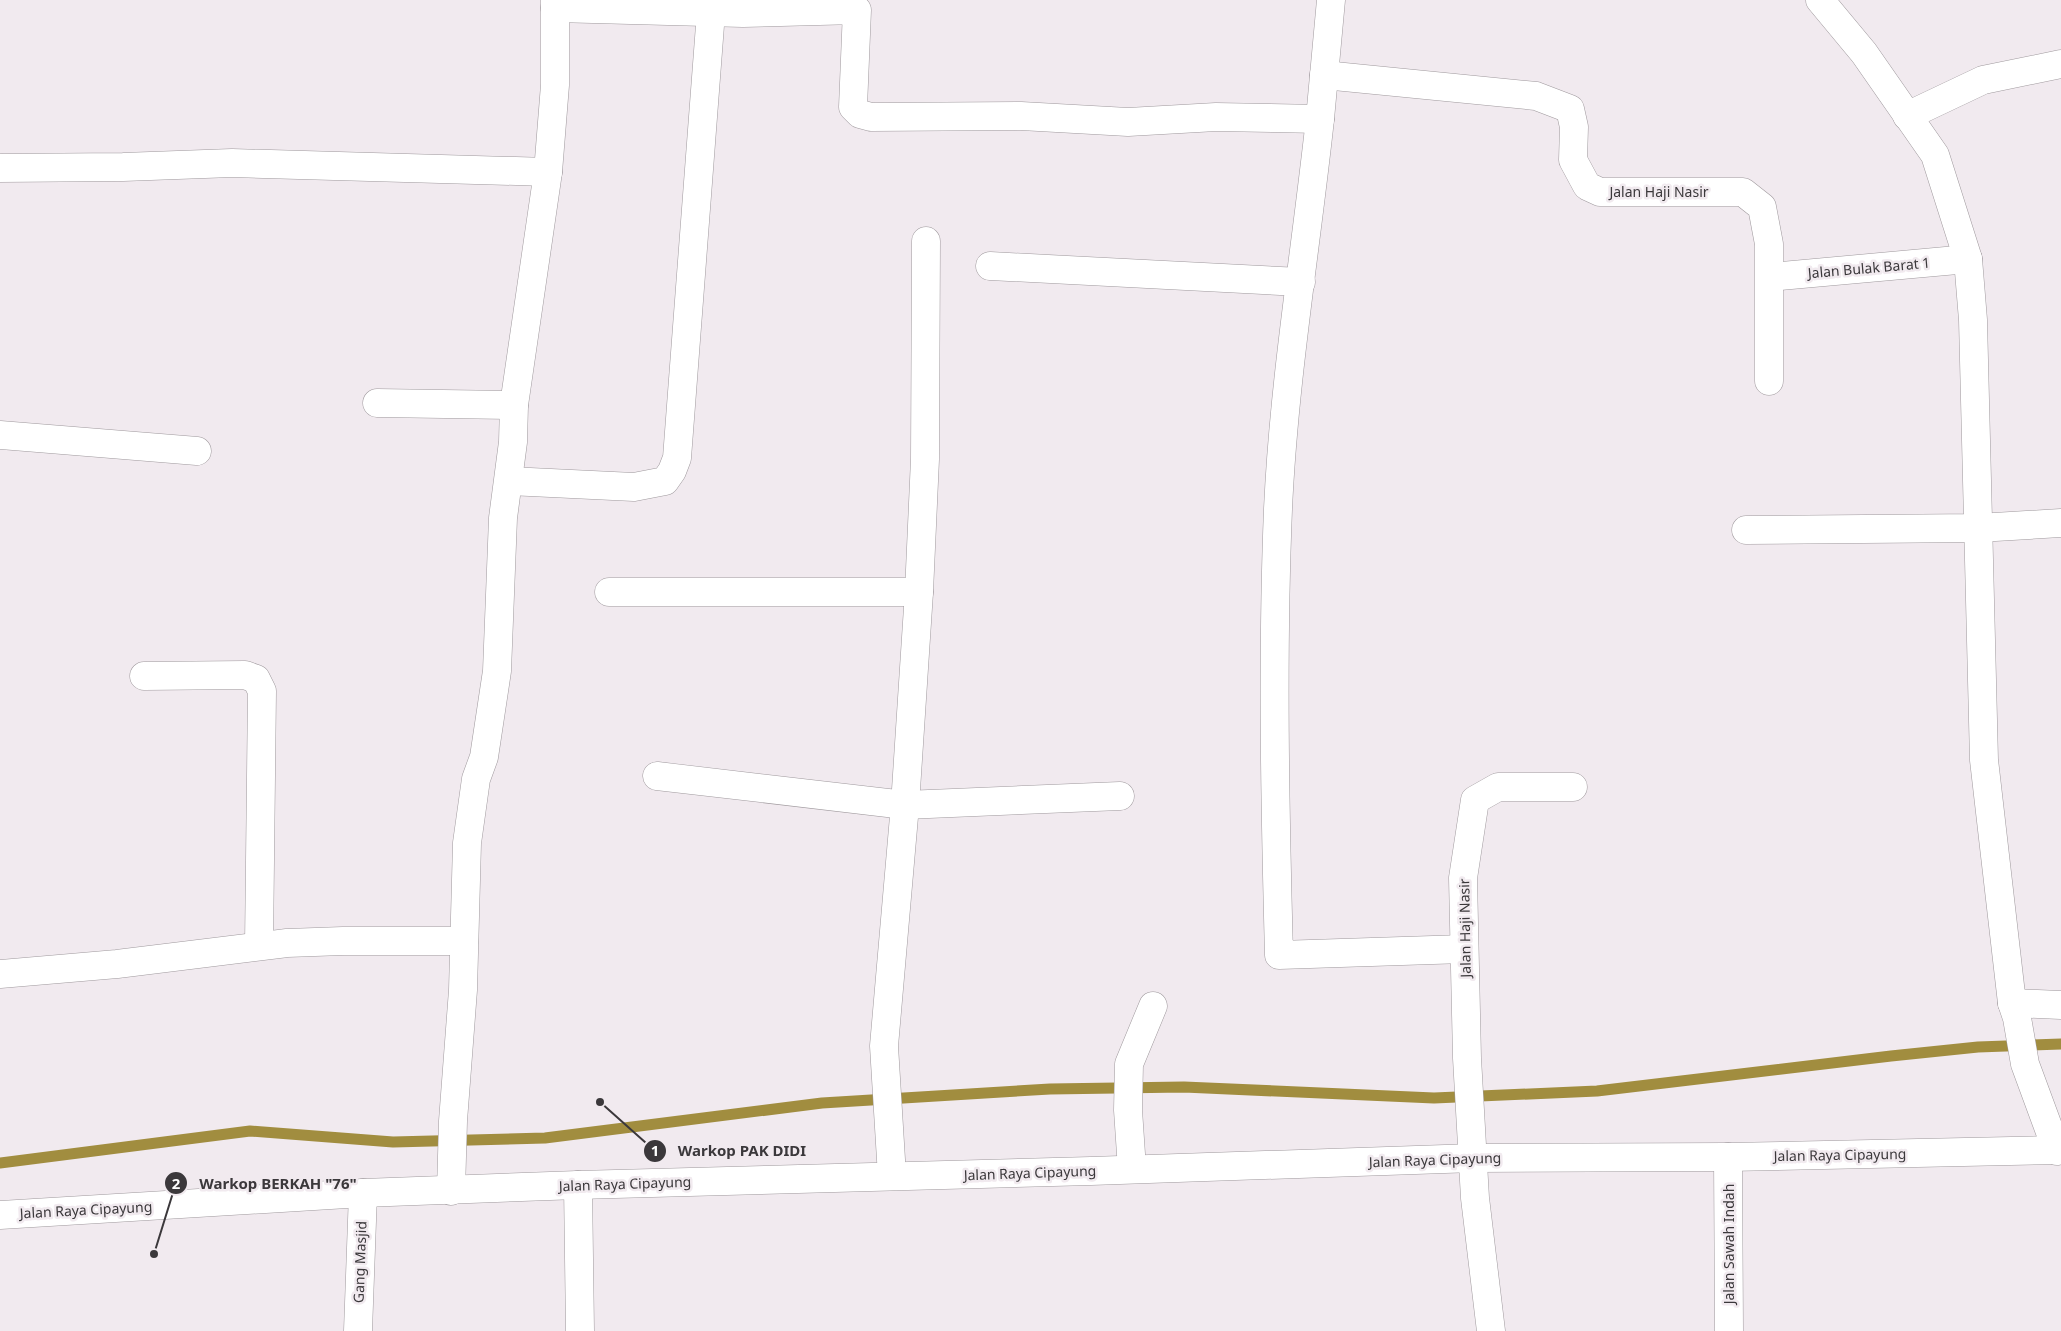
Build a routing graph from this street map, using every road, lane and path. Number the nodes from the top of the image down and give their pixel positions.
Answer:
1 (1331, 0) edge
2 (1820, 0) edge
3 (555, 4) edge
4 (858, 5) edge
5 (711, 12) junction
6 (2061, 64) edge
7 (1324, 75) junction
8 (1907, 116) junction
9 (1320, 119) junction
10 (0, 168) edge
11 (548, 172) junction
12 (926, 240) dead end
13 (1968, 259) junction
14 (990, 266) dead end
15 (1770, 278) junction
16 (1301, 282) junction
17 (1769, 381) dead end
18 (377, 402) dead end
19 (514, 405) junction
20 (0, 434) edge
21 (197, 451) dead end
22 (509, 481) junction
23 (2061, 522) edge
24 (1978, 528) junction
25 (1746, 530) dead end
26 (609, 592) dead end
27 (919, 592) junction
28 (144, 676) dead end
29 (656, 776) dead end
30 (1573, 787) dead end
31 (1120, 796) dead end
32 (905, 805) junction
33 (464, 941) junction
34 (259, 946) junction
35 (1464, 949) junction
36 (0, 974) edge
37 (2061, 1005) edge
38 (1153, 1006) dead end
39 (2014, 1011) junction
40 (2059, 1150) edge
41 (1728, 1157) junction
42 (1474, 1158) junction
43 (1132, 1169) junction
44 (892, 1176) junction
45 (452, 1183) junction
46 (578, 1185) junction
47 (363, 1193) junction
48 (0, 1215) edge
49 (358, 1331) edge
50 (580, 1331) edge
51 (1491, 1331) edge
52 (1729, 1331) edge

1 - 7 street
2 - 8 street
3 - 5 street
3 - 11 street
4 - 5 street
4 - 9 street
5 - 22 street
6 - 8 street
7 - 9 street
7 - 15 street, Jalan Haji Nasir
8 - 13 street
9 - 16 street
10 - 11 street
11 - 19 street
12 - 27 street
13 - 15 street, Jalan Bulak Barat 1
13 - 24 street
14 - 16 street
15 - 17 street, Jalan Haji Nasir
16 - 35 street
18 - 19 street
19 - 22 street
20 - 21 street
22 - 33 street
23 - 24 street
24 - 25 street
24 - 39 street
26 - 27 street
27 - 32 street
28 - 34 street
29 - 32 street
30 - 35 street, Jalan Haji Nasir
31 - 32 street
32 - 44 street
33 - 34 street
33 - 45 street
34 - 36 street
35 - 42 street, Jalan Haji Nasir
37 - 39 street
38 - 43 street
39 - 40 street
40 - 41 street, Jalan Raya Cipayung
41 - 42 street, Jalan Raya Cipayung
41 - 52 street, Jalan Sawah Indah
42 - 43 street, Jalan Raya Cipayung
42 - 51 street, Jalan Haji Nasir
43 - 44 street, Jalan Raya Cipayung
44 - 46 street, Jalan Raya Cipayung
45 - 46 street, Jalan Raya Cipayung
45 - 47 street, Jalan Raya Cipayung
46 - 50 street
47 - 48 street, Jalan Raya Cipayung
47 - 49 street, Gang Masjid

